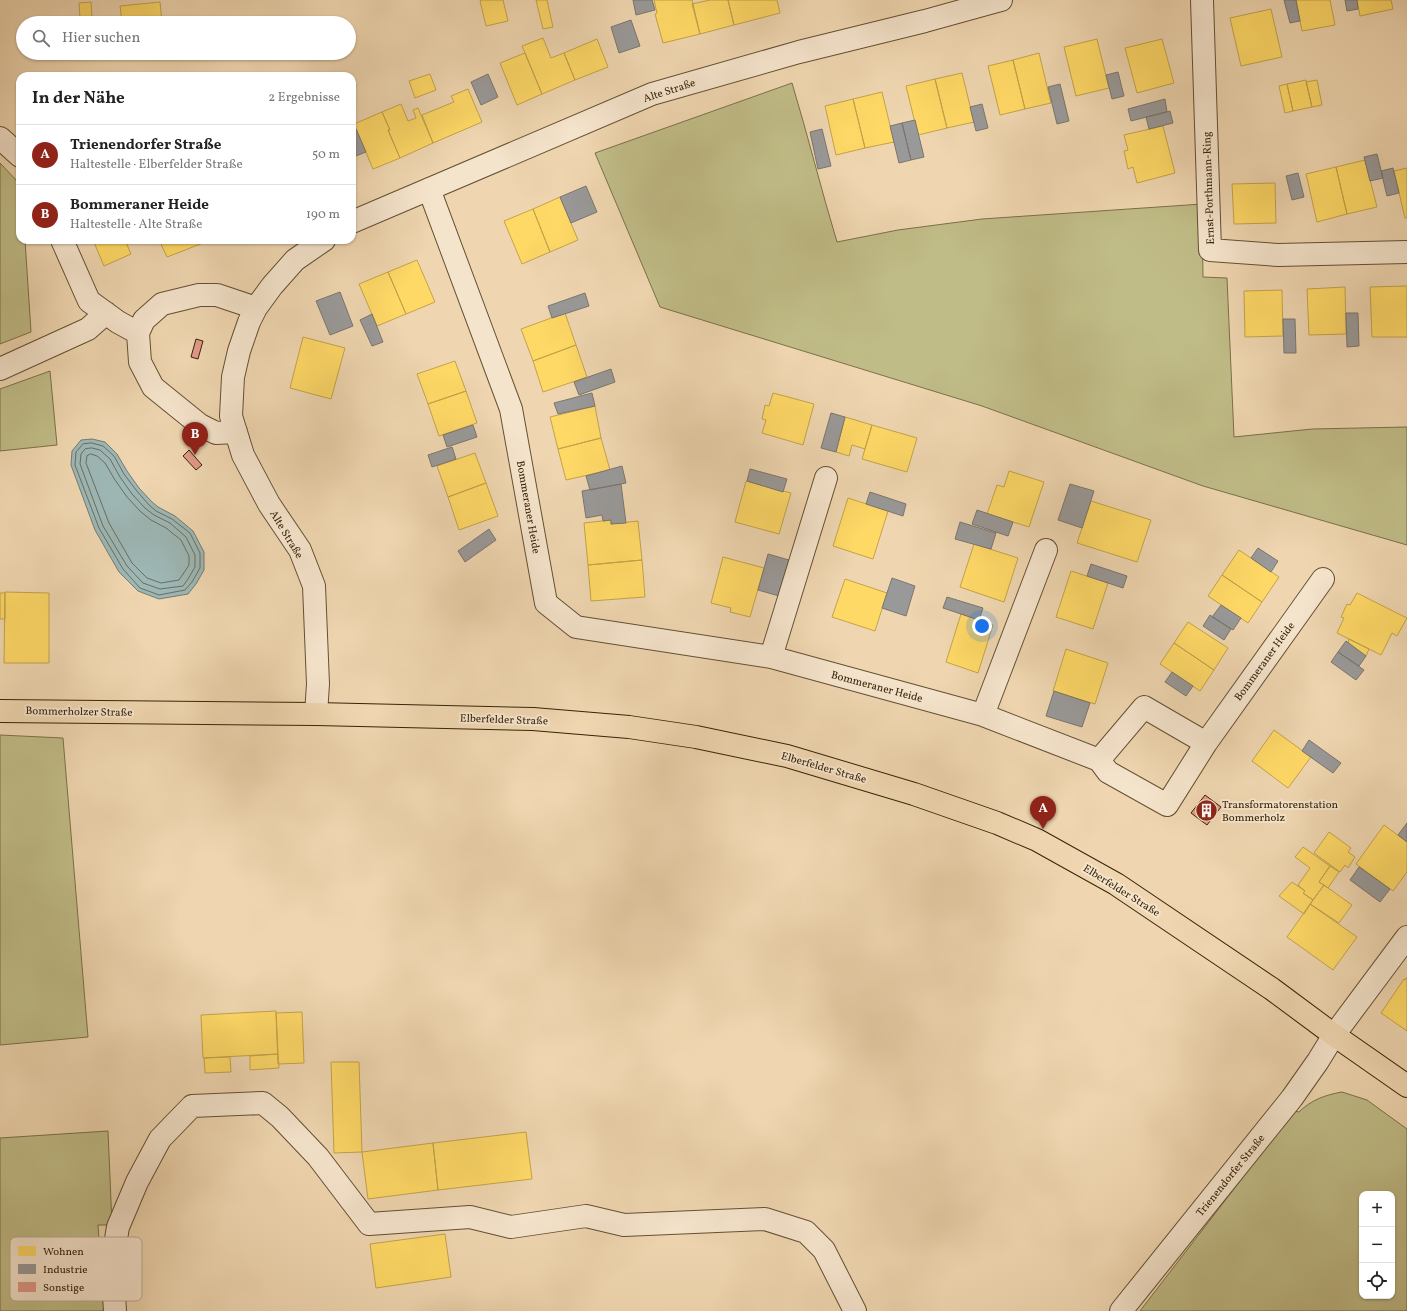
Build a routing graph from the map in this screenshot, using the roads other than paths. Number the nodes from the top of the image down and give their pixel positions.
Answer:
1 (1001, 0) edge
2 (1202, 0) edge
3 (0, 138) edge
4 (16, 152) edge
5 (429, 189) junction
6 (356, 220) edge
7 (64, 244) edge
8 (318, 244) edge
9 (1407, 252) edge
10 (256, 308) junction
11 (106, 314) junction
12 (138, 333) junction
13 (0, 369) edge
14 (236, 432) junction
15 (826, 478) dead end
16 (1046, 550) dead end
17 (1323, 579) dead end
18 (771, 657) junction
19 (0, 711) edge
20 (158, 712) joint
21 (316, 714) junction
22 (983, 715) junction
23 (1206, 743) junction
24 (1099, 760) junction
25 (1407, 937) edge
26 (1334, 1035) junction
27 (1407, 1086) edge
28 (116, 1237) edge
29 (114, 1301) edge
30 (115, 1311) edge
31 (855, 1311) edge
32 (1121, 1311) edge

1 - 5 street, Alte Straße
2 - 9 street, Ernst-Porthmann-Ring
3 - 4 street
5 - 6 street, Alte Straße
5 - 18 street, Bommeraner Heide
7 - 11 street
8 - 10 street, Alte Straße
10 - 12 street
10 - 14 street, Alte Straße
11 - 12 street
11 - 13 street
12 - 14 street
14 - 21 street, Alte Straße
15 - 18 street
16 - 22 street
17 - 23 street, Bommeraner Heide
18 - 22 street, Bommeraner Heide
19 - 20 main road, Bommerholzer Straße
20 - 21 main road, Elberfelder Straße
21 - 26 main road, Elberfelder Straße
22 - 24 street, Bommeraner Heide
23 - 24 street
23 - 24 street, Bommeraner Heide
25 - 26 street, Trienendorfer Straße
26 - 27 main road, Elberfelder Straße
26 - 32 street, Trienendorfer Straße
28 - 31 street
29 - 30 street

